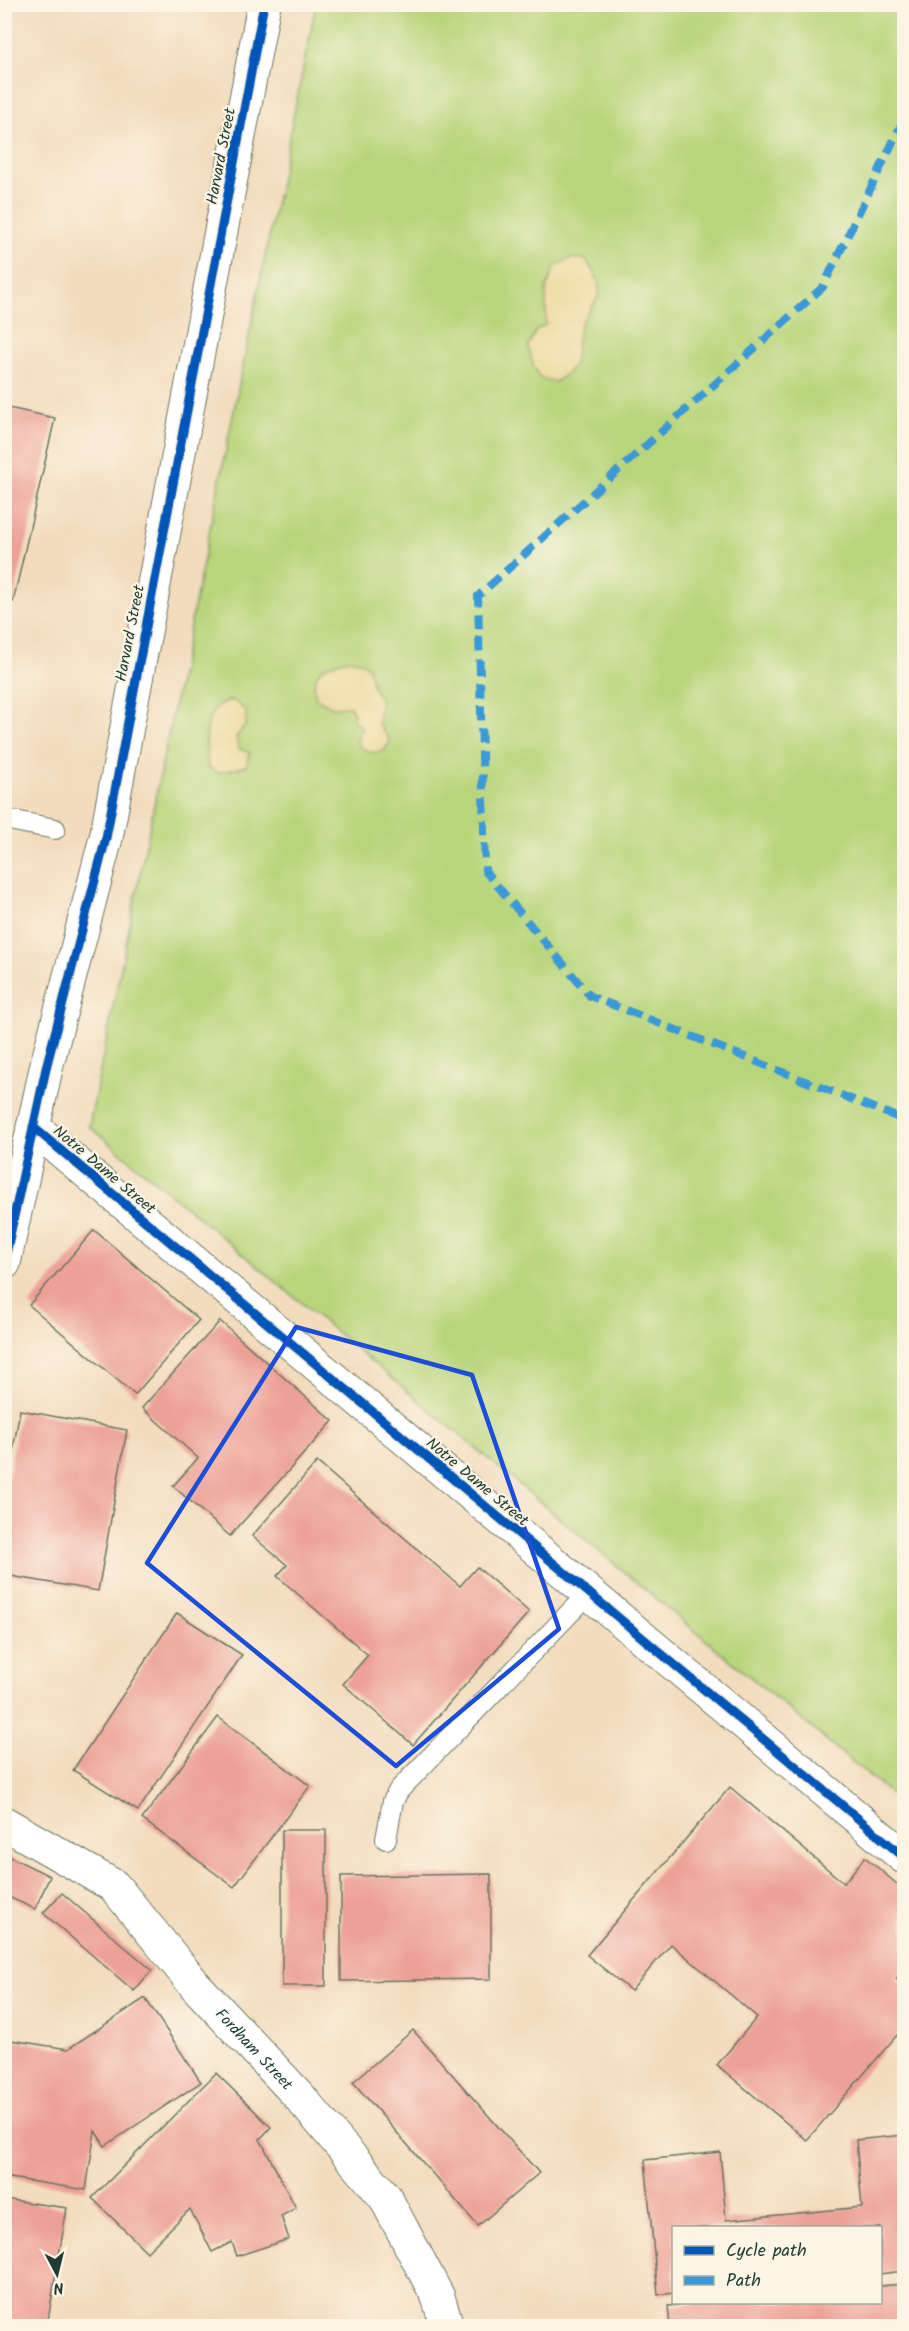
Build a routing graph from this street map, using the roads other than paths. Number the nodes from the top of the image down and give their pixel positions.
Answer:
1 (264, 4) edge
2 (4, 819) edge
3 (55, 830) dead end
4 (33, 1127) junction
5 (4, 1263) edge
6 (590, 1593) junction
7 (4, 1823) edge
8 (386, 1839) dead end
9 (904, 1857) edge
10 (447, 2326) edge

1 - 4 street, Harvard Street
2 - 3 lane
4 - 5 street, Harvard Street
4 - 6 street, Notre Dame Street
6 - 8 lane
6 - 9 street, Notre Dame Street
7 - 10 street, Fordham Street

